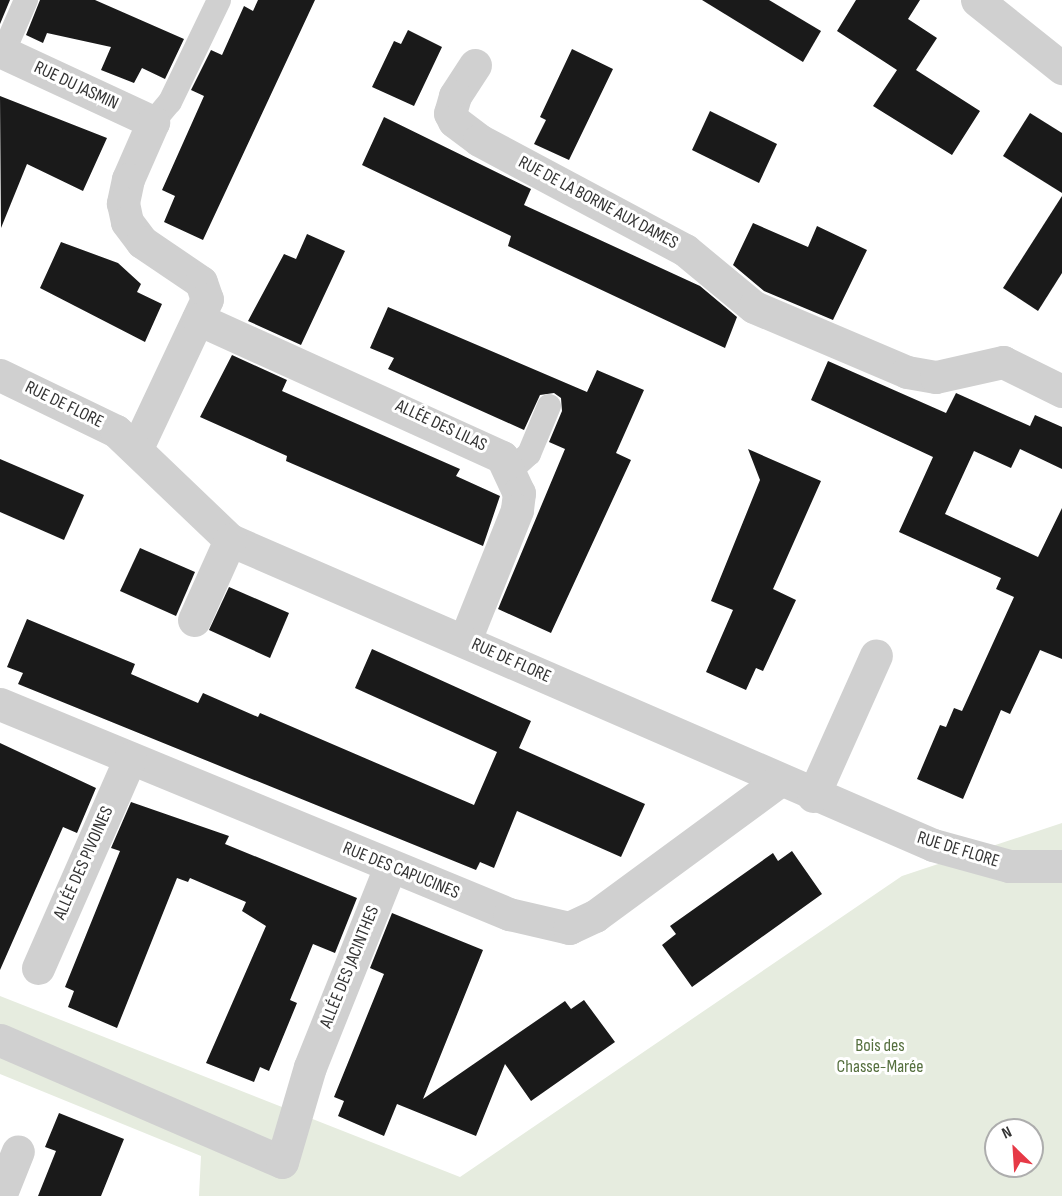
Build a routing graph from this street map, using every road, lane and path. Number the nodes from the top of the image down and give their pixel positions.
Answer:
1 (26, 0) edge
2 (219, 0) edge
3 (976, 0) edge
4 (1, 52) edge
5 (475, 65) dead end
6 (1062, 68) edge
7 (153, 122) junction
8 (198, 319) junction
9 (0, 375) edge
10 (1062, 391) edge
11 (549, 406) dead end
12 (137, 448) junction
13 (511, 470) junction
14 (231, 540) junction
15 (194, 620) dead end
16 (465, 640) junction
17 (876, 655) dead end
18 (0, 704) edge
19 (130, 758) junction
20 (779, 782) junction
21 (813, 796) junction
22 (1062, 866) edge
23 (390, 867) junction
24 (38, 968) dead end
25 (0, 1040) edge
26 (9, 1147) edge
27 (0, 1196) edge

1 - 4 lane
2 - 7 lane
3 - 6 street
4 - 7 street, RUE DU JASMIN
5 - 10 street, RUE DE LA BORNE AUX DAMES
7 - 8 street
8 - 12 street
8 - 13 street, ALLÉE DES LILAS
9 - 12 street, RUE DE FLORE
11 - 13 lane
12 - 14 street, RUE DE FLORE
13 - 16 street
14 - 15 street
14 - 16 street, RUE DE FLORE
16 - 20 street, RUE DE FLORE
17 - 21 street
18 - 19 street, RUE DES CAPUCINES
19 - 23 street, RUE DES CAPUCINES
19 - 24 street, ALLÉE DES PIVOINES
20 - 21 street, RUE DE FLORE
20 - 23 street, RUE DES CAPUCINES
21 - 22 street, RUE DE FLORE
23 - 25 street, ALLÉE DES JACINTHES
26 - 27 street

